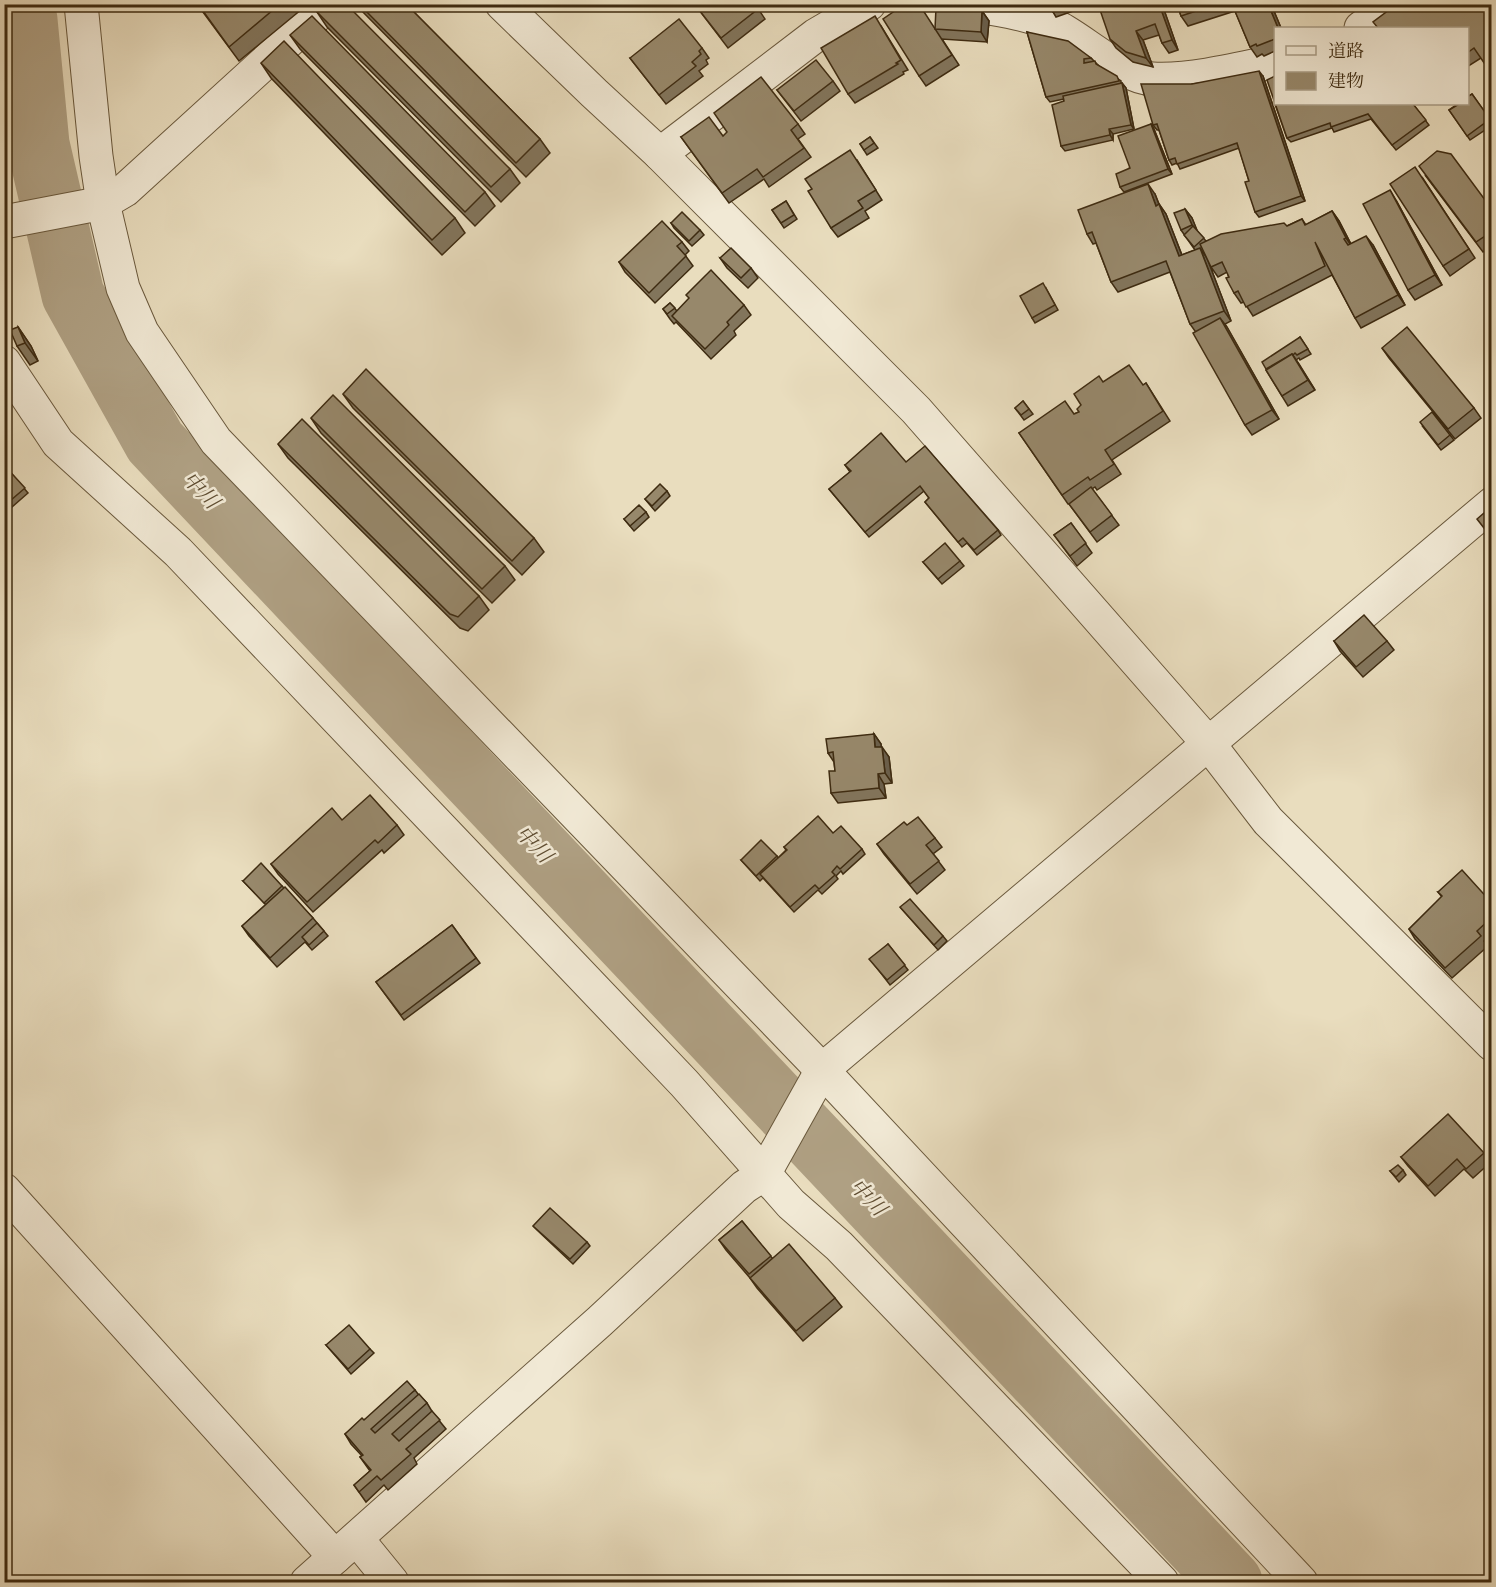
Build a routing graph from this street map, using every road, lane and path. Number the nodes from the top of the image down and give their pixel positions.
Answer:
1 (81, 4) edge
2 (329, 4) edge
3 (502, 4) edge
4 (869, 4) edge
5 (964, 4) edge
6 (1394, 4) edge
7 (1362, 27) edge
8 (1274, 62) edge
9 (660, 154) junction
10 (95, 204) junction
11 (7, 222) edge
12 (4, 362) edge
13 (1491, 504) edge
14 (1208, 743) junction
15 (1491, 1044) edge
16 (822, 1070) junction
17 (764, 1174) junction
18 (4, 1190) edge
19 (346, 1548) junction
20 (308, 1582) edge
21 (392, 1582) edge
22 (1162, 1582) edge
23 (1301, 1582) edge

1 - 10 street
2 - 10 street
3 - 9 street
4 - 9 street
5 - 8 street
6 - 7 street
9 - 14 street
10 - 11 street
10 - 16 street
12 - 17 street
13 - 14 street
14 - 15 street
14 - 16 street
16 - 17 street
16 - 23 street
17 - 19 street
17 - 22 street
18 - 19 street
19 - 20 street
19 - 21 street

